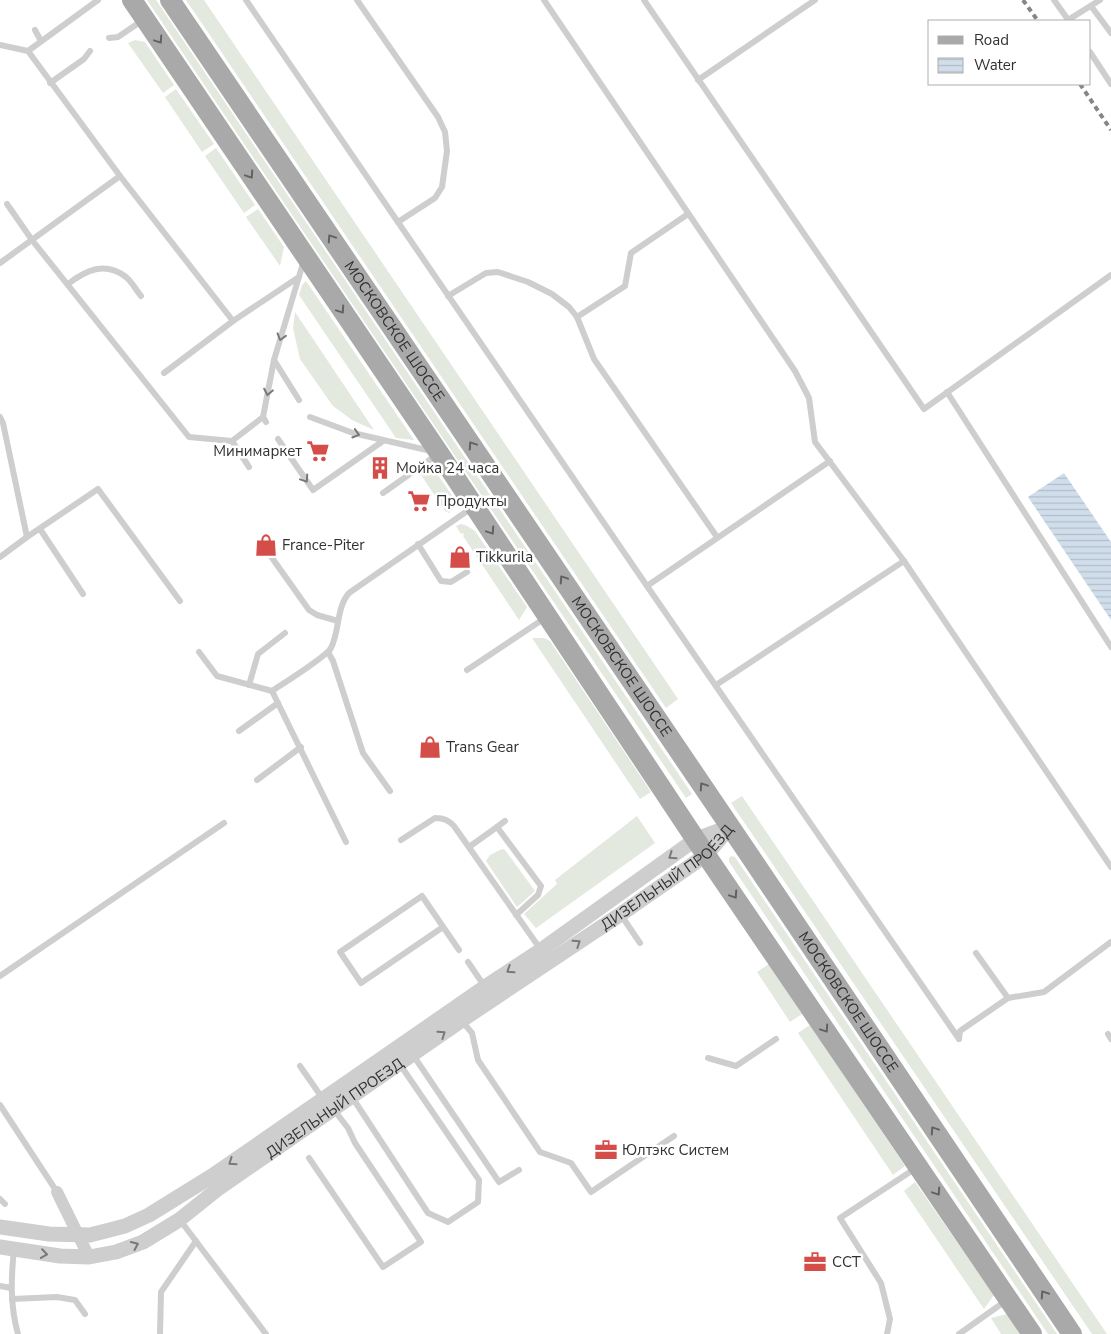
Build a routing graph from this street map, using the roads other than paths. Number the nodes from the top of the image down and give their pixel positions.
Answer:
1 (98, 0) edge
2 (132, 0) edge
3 (170, 0) edge
4 (246, 0) edge
5 (356, 0) edge
6 (544, 0) edge
7 (644, 0) edge
8 (815, 0) edge
9 (1054, 0) edge
10 (1100, 0) edge
11 (1091, 6) junction
12 (145, 19) junction
13 (1068, 20) edge
14 (1070, 20) edge
15 (35, 30) dead end
16 (1111, 32) edge
17 (118, 37) junction
18 (110, 38) dead end
19 (41, 41) junction
20 (0, 44) edge
21 (114, 45) dead end
22 (28, 51) junction
23 (90, 51) dead end
24 (1091, 54) edge
25 (94, 58) dead end
26 (84, 59) junction
27 (698, 80) junction
28 (50, 83) junction
29 (1111, 84) edge
30 (120, 176) junction
31 (7, 204) dead end
32 (688, 214) junction
33 (398, 222) junction
34 (32, 240) junction
35 (305, 256) junction
36 (0, 263) edge
37 (1111, 275) edge
38 (299, 277) junction
39 (68, 284) junction
40 (141, 296) dead end
41 (448, 296) junction
42 (577, 317) junction
43 (233, 321) junction
44 (274, 360) junction
45 (164, 373) dead end
46 (946, 392) junction
47 (298, 400) dead end
48 (0, 417) edge
49 (310, 417) dead end
50 (278, 439) dead end
51 (232, 441) junction
52 (383, 441) junction
53 (439, 453) junction
54 (830, 461) junction
55 (249, 467) dead end
56 (383, 493) dead end
57 (474, 506) junction
58 (40, 529) junction
59 (27, 537) junction
60 (717, 538) junction
61 (418, 544) junction
62 (270, 555) dead end
63 (0, 557) edge
64 (904, 560) junction
65 (467, 572) dead end
66 (646, 586) junction
67 (83, 594) dead end
68 (180, 601) dead end
69 (548, 616) junction
70 (338, 621) junction
71 (286, 633) dead end
72 (1111, 647) edge
73 (199, 652) dead end
74 (328, 652) junction
75 (467, 670) dead end
76 (249, 685) junction
77 (716, 685) junction
78 (272, 691) junction
79 (278, 703) junction
80 (239, 731) dead end
81 (301, 747) junction
82 (257, 780) dead end
83 (390, 791) dead end
84 (505, 821) dead end
85 (224, 823) dead end
86 (497, 827) junction
87 (730, 827) junction
88 (401, 840) dead end
89 (346, 842) dead end
90 (469, 847) junction
91 (701, 847) junction
92 (1111, 867) edge
93 (620, 914) junction
94 (516, 915) junction
95 (443, 927) junction
96 (1111, 942) edge
97 (640, 943) dead end
98 (459, 950) dead end
99 (541, 950) junction
100 (976, 953) dead end
101 (468, 962) dead end
102 (0, 976) edge
103 (485, 987) junction
104 (1008, 998) junction
105 (462, 1020) junction
106 (776, 1039) dead end
107 (412, 1054) junction
108 (708, 1058) dead end
109 (399, 1063) junction
110 (300, 1066) dead end
111 (352, 1096) junction
112 (328, 1104) junction
113 (0, 1105) edge
114 (674, 1136) dead end
115 (309, 1158) dead end
116 (919, 1166) junction
117 (519, 1170) dead end
118 (57, 1192) joint
119 (179, 1220) junction
120 (0, 1227) edge
121 (80, 1236) junction
122 (196, 1242) junction
123 (7, 1248) edge
124 (88, 1257) junction
125 (0, 1286) edge
126 (11, 1288) junction
127 (12, 1299) junction
128 (1009, 1299) junction
129 (85, 1314) dead end
130 (18, 1334) edge
131 (160, 1334) edge
132 (266, 1334) edge
133 (887, 1334) edge
134 (959, 1334) edge
135 (1032, 1334) edge
136 (1072, 1334) edge

1 - 19 lane
2 - 12 main road
87 -> 3 main road, МОСКОВСКОЕ ШОССЕ
4 - 33 lane
5 - 33 lane
6 - 32 lane
7 - 27 lane
8 - 27 lane
9 - 13 lane
10 - 11 lane
11 - 14 lane
11 - 16 lane
12 - 17 lane
12 -> 35 main road
15 - 19 lane
17 - 18 lane
17 - 21 lane
19 - 22 lane
20 - 22 lane
22 - 28 lane
23 - 26 lane
24 - 29 lane
25 - 26 lane
26 - 28 lane
27 - 46 lane
28 - 30 lane
30 - 34 lane
30 - 43 lane
31 - 34 lane
32 - 42 lane
32 - 54 lane
33 - 41 lane
34 - 36 lane
34 - 39 lane
35 - 38 lane
35 -> 53 main road
37 - 46 lane
38 - 43 lane
38 -> 44 lane
39 - 40 lane
39 - 51 lane
41 - 42 lane
41 - 66 lane
42 - 60 lane
43 - 45 lane
44 - 47 lane
44 -> 51 lane
46 - 72 lane
48 - 59 lane
49 -> 52 lane
50 -> 52 lane
51 - 55 lane
52 - 53 lane
53 - 56 lane
53 - 57 main road
54 - 60 lane
54 - 64 lane
57 - 61 lane
57 -> 69 main road
58 - 59 lane
58 - 67 lane
58 - 68 lane
59 - 63 lane
60 - 66 lane
61 - 65 lane
61 - 70 lane
62 - 70 lane
64 - 77 lane
64 - 92 lane
66 - 77 lane
69 - 75 lane
69 - 91 main road
70 - 74 lane
71 - 76 lane
73 - 76 lane
74 - 78 lane
74 - 83 lane
76 - 78 lane
77 - 104 lane
78 - 79 lane
79 - 80 lane
79 - 81 lane
81 - 82 lane
81 - 89 lane
84 - 86 lane
85 - 102 lane
86 - 90 lane
86 - 94 lane
87 - 91 street, ДИЗЕЛЬНЫЙ ПРОЕЗД
136 -> 87 main road, МОСКОВСКОЕ ШОССЕ
88 - 90 lane
90 - 94 lane
91 - 93 street, ДИЗЕЛЬНЫЙ ПРОЕЗД
91 -> 99 street, ДИЗЕЛЬНЫЙ ПРОЕЗД
91 -> 116 main road
93 - 97 lane
105 -> 93 street, ДИЗЕЛЬНЫЙ ПРОЕЗД
94 - 99 lane
95 - 95 lane
95 - 98 lane
96 - 104 lane
99 -> 103 street, ДИЗЕЛЬНЫЙ ПРОЕЗД
100 - 104 lane
101 - 103 lane
103 - 112 street, ДИЗЕЛЬНЫЙ ПРОЕЗД
107 -> 105 street, ДИЗЕЛЬНЫЙ ПРОЕЗД
105 - 114 lane
106 - 108 lane
107 - 109 street, ДИЗЕЛЬНЫЙ ПРОЕЗД
107 - 117 lane
109 - 111 street, ДИЗЕЛЬНЫЙ ПРОЕЗД
109 - 111 lane
110 - 112 lane
111 - 112 street, ДИЗЕЛЬНЫЙ ПРОЕЗД
112 - 115 lane
112 - 119 street, ДИЗЕЛЬНЫЙ ПРОЕЗД
112 -> 121 street, ДИЗЕЛЬНЫЙ ПРОЕЗД
113 - 118 lane
116 -> 128 main road
116 - 133 lane
118 - 121 street
119 - 122 lane
124 -> 119 street, ДИЗЕЛЬНЫЙ ПРОЕЗД
120 - 121 street, ДИЗЕЛЬНЫЙ ПРОЕЗД
121 - 124 street
122 - 131 lane
122 - 132 lane
123 -> 124 street, ДИЗЕЛЬНЫЙ ПРОЕЗД
123 - 126 lane
125 - 126 lane
126 - 127 lane
127 - 129 lane
127 - 130 lane
128 - 134 lane
128 - 135 main road

